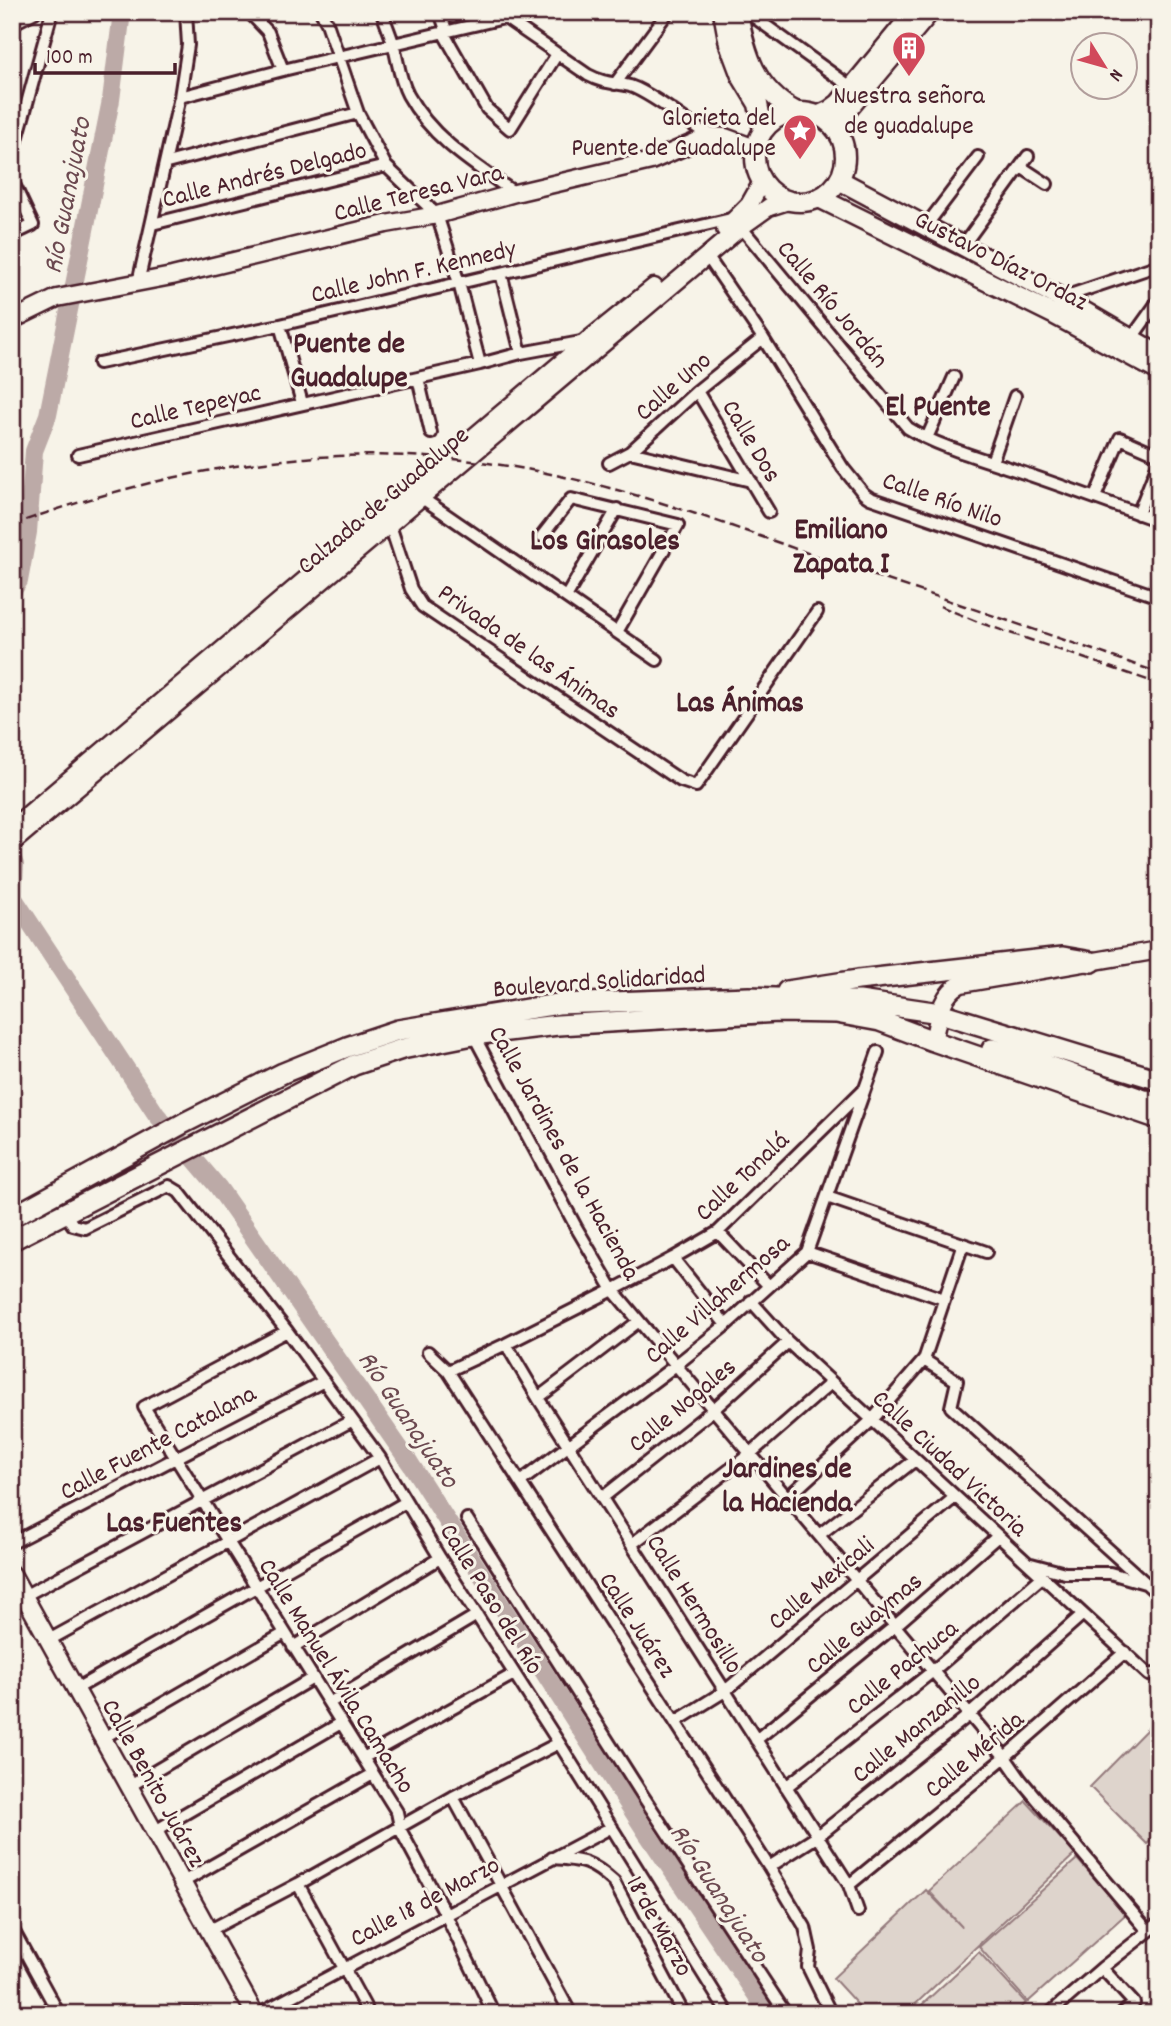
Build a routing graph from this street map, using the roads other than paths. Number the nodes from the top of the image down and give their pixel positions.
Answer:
1 (35, 12) edge
2 (52, 12) edge
3 (186, 12) edge
4 (249, 12) edge
5 (321, 12) edge
6 (382, 12) edge
7 (440, 12) edge
8 (668, 12) edge
9 (723, 12) edge
10 (738, 12) edge
11 (747, 12) edge
12 (913, 12) edge
13 (931, 12) edge
14 (501, 15) edge
15 (12, 24) edge
16 (444, 31) junction
17 (393, 45) junction
18 (557, 54) junction
19 (339, 57) junction
20 (283, 70) junction
21 (615, 84) junction
22 (851, 87) junction
23 (180, 97) junction
24 (795, 111) junction
25 (358, 113) junction
26 (817, 115) junction
27 (836, 129) junction
28 (763, 130) junction
29 (709, 136) junction
30 (755, 148) junction
31 (1028, 156) dead end
32 (12, 158) edge
33 (978, 158) dead end
34 (167, 163) junction
35 (386, 166) junction
36 (1021, 167) junction
37 (12, 180) edge
38 (839, 180) junction
39 (762, 182) junction
40 (1047, 184) dead end
41 (514, 193) junction
42 (819, 198) junction
43 (788, 201) junction
44 (437, 215) junction
45 (739, 223) junction
46 (152, 224) junction
47 (925, 227) junction
48 (12, 235) edge
49 (962, 247) junction
50 (707, 256) junction
51 (1159, 265) edge
52 (501, 273) junction
53 (138, 283) junction
54 (459, 284) junction
55 (1061, 298) junction
56 (1159, 300) edge
57 (14, 316) edge
58 (280, 325) junction
59 (610, 338) junction
60 (762, 338) junction
61 (1131, 339) junction
62 (587, 341) junction
63 (521, 353) junction
64 (1159, 355) edge
65 (99, 363) dead end
66 (480, 365) junction
67 (1159, 371) edge
68 (954, 377) dead end
69 (418, 378) junction
70 (697, 391) junction
71 (1015, 396) dead end
72 (302, 403) junction
73 (431, 433) dead end
74 (927, 438) junction
75 (630, 452) junction
76 (78, 455) dead end
77 (1159, 455) edge
78 (1159, 461) edge
79 (992, 462) junction
80 (609, 463) dead end
81 (751, 481) junction
82 (1095, 497) junction
83 (422, 498) junction
84 (617, 509) junction
85 (769, 512) dead end
86 (1138, 514) junction
87 (388, 519) junction
88 (1159, 521) edge
89 (542, 536) dead end
90 (566, 597) junction
91 (1159, 597) edge
92 (817, 612) dead end
93 (617, 632) junction
94 (657, 660) dead end
95 (16, 832) edge
96 (1159, 950) edge
97 (1092, 962) junction
98 (749, 997) junction
99 (940, 1013) junction
100 (471, 1026) junction
101 (933, 1041) junction
102 (877, 1052) dead end
103 (1159, 1080) edge
104 (864, 1089) junction
105 (1159, 1101) edge
106 (1159, 1119) edge
107 (827, 1197) junction
108 (65, 1213) junction
109 (12, 1217) edge
110 (718, 1232) junction
111 (12, 1240) edge
112 (963, 1244) junction
113 (807, 1252) junction
114 (986, 1252) dead end
115 (673, 1258) junction
116 (769, 1286) junction
117 (613, 1290) junction
118 (944, 1299) junction
119 (751, 1301) junction
120 (639, 1321) junction
121 (726, 1325) junction
122 (287, 1331) junction
123 (788, 1342) junction
124 (506, 1344) junction
125 (428, 1352) dead end
126 (924, 1360) junction
127 (676, 1365) junction
128 (448, 1371) junction
129 (324, 1381) junction
130 (831, 1383) junction
131 (538, 1398) junction
132 (713, 1410) junction
133 (872, 1420) junction
134 (351, 1421) junction
135 (569, 1447) junction
136 (750, 1454) junction
137 (175, 1457) junction
138 (380, 1458) junction
139 (915, 1460) junction
140 (520, 1482) junction
141 (788, 1497) junction
142 (955, 1497) junction
143 (602, 1498) junction
144 (202, 1501) junction
145 (406, 1502) junction
146 (467, 1519) dead end
147 (819, 1535) junction
148 (998, 1536) junction
149 (228, 1542) junction
150 (12, 1543) edge
151 (632, 1544) junction
152 (440, 1558) junction
153 (1025, 1562) junction
154 (12, 1574) edge
155 (1042, 1577) junction
156 (856, 1581) junction
157 (1146, 1583) junction
158 (256, 1587) junction
159 (1159, 1595) edge
160 (24, 1596) junction
161 (1083, 1614) junction
162 (477, 1615) junction
163 (895, 1626) junction
164 (285, 1633) junction
165 (49, 1640) junction
166 (293, 1647) junction
167 (1125, 1652) junction
168 (933, 1671) junction
169 (514, 1674) junction
170 (1154, 1674) edge
171 (313, 1678) junction
172 (76, 1689) junction
173 (725, 1691) junction
174 (328, 1703) junction
175 (969, 1715) junction
176 (675, 1722) junction
177 (341, 1723) junction
178 (103, 1738) junction
179 (756, 1740) junction
180 (559, 1743) junction
181 (1005, 1757) junction
182 (363, 1758) junction
183 (373, 1774) junction
184 (130, 1786) junction
185 (786, 1787) junction
186 (453, 1797) junction
187 (401, 1827) junction
188 (612, 1827) junction
189 (155, 1831) junction
190 (818, 1836) junction
191 (551, 1858) junction
192 (769, 1867) junction
193 (183, 1881) junction
194 (298, 1884) junction
195 (501, 1885) junction
196 (849, 1885) junction
197 (858, 1911) dead end
198 (446, 1915) junction
199 (1156, 1926) edge
200 (12, 1928) edge
201 (210, 1930) junction
202 (1102, 1968) junction
203 (344, 1969) junction
204 (59, 2014) edge
205 (185, 2014) edge
206 (198, 2014) edge
207 (257, 2014) edge
208 (369, 2014) edge
209 (494, 2014) edge
210 (571, 2014) edge
211 (684, 2014) edge
212 (728, 2014) edge
213 (786, 2014) edge
214 (831, 2014) edge
215 (1049, 2014) edge
216 (1122, 2014) edge

1 - 15 street
2 - 32 street
3 - 23 street
4 - 20 street
5 - 19 street
6 - 17 street
7 - 16 street
8 - 21 street
9 - 28 main road
10 - 24 main road
11 - 22 street
12 - 22 main road
13 - 27 main road
14 - 16 street
14 - 18 street
16 - 17 street
16 - 18 street
17 - 19 street
17 - 41 street
18 - 21 street
19 - 20 street
19 - 25 street
20 - 23 street
21 - 29 street
22 - 26 main road
23 - 34 street
24 - 26 main road
24 - 28 main road
25 - 34 street
25 - 35 street
26 - 27 main road
27 - 38 main road
28 - 30 main road
29 - 30 main road
29 - 41 main road, Calle Teresa Vara
30 - 39 main road
31 - 36 street
33 - 47 street
34 - 46 street
35 - 44 street
35 - 46 street, Calle Andrés Delgado
36 - 40 street
36 - 49 street
37 - 48 street
38 - 42 main road
38 - 47 main road, Gustavo Díaz Ordaz
39 - 43 main road
39 - 45 main road, Calzada de Guadalupe
41 - 44 main road, Calle Teresa Vara
42 - 43 main road
42 - 67 main road, Gustavo Díaz Ordaz
43 - 45 main road, Calzada de Guadalupe
44 - 53 main road, Calle Teresa Vara
44 - 54 street
45 - 50 main road, Calzada de Guadalupe
45 - 52 street, Calle John F. Kennedy
45 - 62 main road, Calzada de Guadalupe
45 - 74 street, Calle Río Jordán
46 - 53 street
47 - 49 main road, Gustavo Díaz Ordaz
49 - 55 main road, Gustavo Díaz Ordaz
50 - 59 main road, Calzada de Guadalupe
50 - 60 street, Calle Río Nilo
51 - 55 street
52 - 54 street, Calle John F. Kennedy
52 - 63 street
53 - 57 main road, Calle Teresa Vara
54 - 58 street, Calle John F. Kennedy
54 - 66 street
55 - 61 main road, Gustavo Díaz Ordaz
56 - 61 street
58 - 65 street, Calle John F. Kennedy
58 - 72 street
59 - 62 street, Calle Tepeyac
59 - 83 main road, Calzada de Guadalupe
60 - 70 street, Calle Uno
60 - 91 street, Calle Río Nilo
61 - 64 main road, Gustavo Díaz Ordaz
62 - 63 street, Calle Tepeyac
62 - 87 main road, Calzada de Guadalupe
63 - 66 street, Calle Tepeyac
66 - 69 street, Calle Tepeyac
68 - 74 street
69 - 72 street, Calle Tepeyac
69 - 73 street
70 - 75 street, Calle Uno
70 - 81 street, Calle Dos
71 - 79 street
72 - 76 street, Calle Tepeyac
74 - 79 street, Calle Río Jordán
75 - 80 street, Calle Uno
75 - 81 street
77 - 82 street
78 - 86 street
79 - 82 street, Calle Río Jordán
81 - 85 street, Calle Dos
82 - 86 street, Calle Río Jordán
83 - 87 main road, Calzada de Guadalupe
83 - 90 street
84 - 89 street
84 - 90 street
84 - 93 street
86 - 88 street, Calle Río Jordán
87 - 92 street, Privada de las Ánimas
87 - 95 main road, Calzada de Guadalupe
90 - 93 street
93 - 94 street
96 - 97 main road
97 - 98 highway
97 - 99 main road
98 - 99 highway, Boulevard Solidaridad
98 - 100 highway, Boulevard Solidaridad
99 - 101 main road
99 - 103 highway, Boulevard Solidaridad
100 - 101 highway, Boulevard Solidaridad
100 - 108 highway, Boulevard Solidaridad
100 - 109 highway, Boulevard Solidaridad
100 - 117 street, Calle Jardines de la Hacienda
101 - 105 highway
101 - 106 highway, Boulevard Solidaridad
102 - 104 street, Calle Villahermosa
104 - 107 street, Calle Villahermosa
104 - 110 street, Calle Tonalá
107 - 112 street
107 - 113 street, Calle Villahermosa
108 - 111 highway, Boulevard Solidaridad
108 - 122 street, Calle Paso del Río
110 - 115 street, Calle Tonalá
110 - 116 street
112 - 114 street
112 - 118 street
113 - 116 street, Calle Villahermosa
113 - 118 street
115 - 117 street, Calle Tonalá
115 - 121 street
116 - 119 street, Calle Villahermosa
117 - 120 street, Calle Jardines de la Hacienda
117 - 124 street, Calle Tonalá
118 - 126 street
119 - 121 street, Calle Villahermosa
119 - 123 street, Calle Ciudad Victoria
120 - 127 street, Calle Jardines de la Hacienda
120 - 131 street
121 - 127 street, Calle Villahermosa
122 - 129 street, Calle Paso del Río
122 - 137 street, Calle Manuel Ávila Camacho
123 - 130 street, Calle Ciudad Victoria
123 - 132 street, Calle Nogales
124 - 128 street, Calle Tonalá
124 - 131 street, Calle Hermosillo
125 - 128 street, Calle Juárez
126 - 133 street
126 - 157 street
127 - 132 street, Calle Jardines de la Hacienda
127 - 135 street, Calle Villahermosa
128 - 140 street, Calle Juárez
129 - 134 street, Calle Paso del Río
129 - 137 street, Calle Fuente Catalana
130 - 133 street, Calle Ciudad Victoria
130 - 136 street
131 - 135 street, Calle Hermosillo
132 - 136 street, Calle Jardines de la Hacienda
132 - 143 street, Calle Nogales
133 - 139 street, Calle Ciudad Victoria
133 - 141 street
134 - 138 street, Calle Paso del Río
134 - 144 street
135 - 140 street, Calle Villahermosa
135 - 143 street, Calle Hermosillo
136 - 141 street, Calle Jardines de la Hacienda
136 - 151 street
137 - 144 street, Calle Manuel Ávila Camacho
137 - 150 street, Calle Fuente Catalana
138 - 145 street, Calle Paso del Río
138 - 149 street
139 - 142 street, Calle Ciudad Victoria
139 - 147 street
140 - 176 street, Calle Juárez
141 - 147 street, Calle Jardines de la Hacienda
142 - 148 street, Calle Ciudad Victoria
142 - 156 street, Calle Mexicali
143 - 151 street, Calle Hermosillo
144 - 149 street, Calle Manuel Ávila Camacho
144 - 160 street
145 - 152 street, Calle Paso del Río
145 - 158 street
146 - 213 street, Calle Paso del Río
147 - 156 street, Calle Jardines de la Hacienda
148 - 153 street, Calle Ciudad Victoria
148 - 163 street, Calle Guaymas
149 - 158 street, Calle Manuel Ávila Camacho
149 - 165 street
151 - 173 street, Calle Hermosillo
152 - 162 street, Calle Paso del Río
152 - 166 street
153 - 155 street, Calle Ciudad Victoria
153 - 157 street
154 - 160 main road, Calle Benito Juárez
155 - 161 street, Calle Ciudad Victoria
155 - 168 street, Calle Pachuca
156 - 163 street, Calle Jardines de la Hacienda
156 - 173 street, Calle Mexicali
157 - 159 street
158 - 164 street, Calle Manuel Ávila Camacho
158 - 172 street
160 - 165 main road, Calle Benito Juárez
161 - 167 street, Calle Ciudad Victoria
161 - 175 street, Calle Manzanillo
162 - 169 street, Calle Paso del Río
162 - 174 street
163 - 168 street, Calle Jardines de la Hacienda
163 - 179 street, Calle Guaymas
164 - 166 street, Calle Manuel Ávila Camacho
164 - 178 street
165 - 172 main road, Calle Benito Juárez
166 - 171 street, Calle Manuel Ávila Camacho
167 - 170 street, Calle Ciudad Victoria
167 - 181 street, Calle Mérida
168 - 175 street, Calle Jardines de la Hacienda
168 - 185 street, Calle Pachuca
169 - 180 street, Calle Paso del Río
169 - 182 street
171 - 174 street, Calle Manuel Ávila Camacho
171 - 184 street
172 - 178 main road, Calle Benito Juárez
173 - 176 street, Calle Mexicali
173 - 179 street, Calle Hermosillo
174 - 177 street, Calle Manuel Ávila Camacho
175 - 181 street, Calle Jardines de la Hacienda
175 - 190 street, Calle Manzanillo
176 - 192 street, Calle Juárez
177 - 182 street, Calle Manuel Ávila Camacho
177 - 189 street
178 - 184 main road, Calle Benito Juárez
179 - 185 street, Calle Hermosillo
180 - 186 street
180 - 188 street, Calle Paso del Río
181 - 196 street, Calle Mérida
181 - 199 street, Calle Jardines de la Hacienda
182 - 183 street, Calle Manuel Ávila Camacho
183 - 187 street, Calle Manuel Ávila Camacho
183 - 193 street
184 - 189 main road, Calle Benito Juárez
185 - 190 street, Calle Hermosillo
186 - 187 street
186 - 195 street
187 - 194 street
187 - 198 street, Calle Manuel Ávila Camacho
188 - 191 street, Calle 18 de Marzo
188 - 212 street, Calle Paso del Río
189 - 193 main road, Calle Benito Juárez
190 - 192 street, Calle Manzanillo
190 - 196 street, Calle Hermosillo
191 - 195 street, Calle 18 de Marzo
191 - 211 street, 18 de Marzo
192 - 214 street, Calle Juárez
193 - 201 main road, Calle Benito Juárez
194 - 201 street
194 - 203 street
195 - 198 street, Calle 18 de Marzo
195 - 210 street
196 - 197 street, Calle Hermosillo
198 - 203 street, Calle 18 de Marzo
198 - 209 street, Calle Manuel Ávila Camacho
199 - 202 street
200 - 204 street
201 - 207 main road, Calle Benito Juárez
202 - 215 street
202 - 216 street
203 - 207 street, Calle 18 de Marzo
203 - 208 street
205 - 206 street

